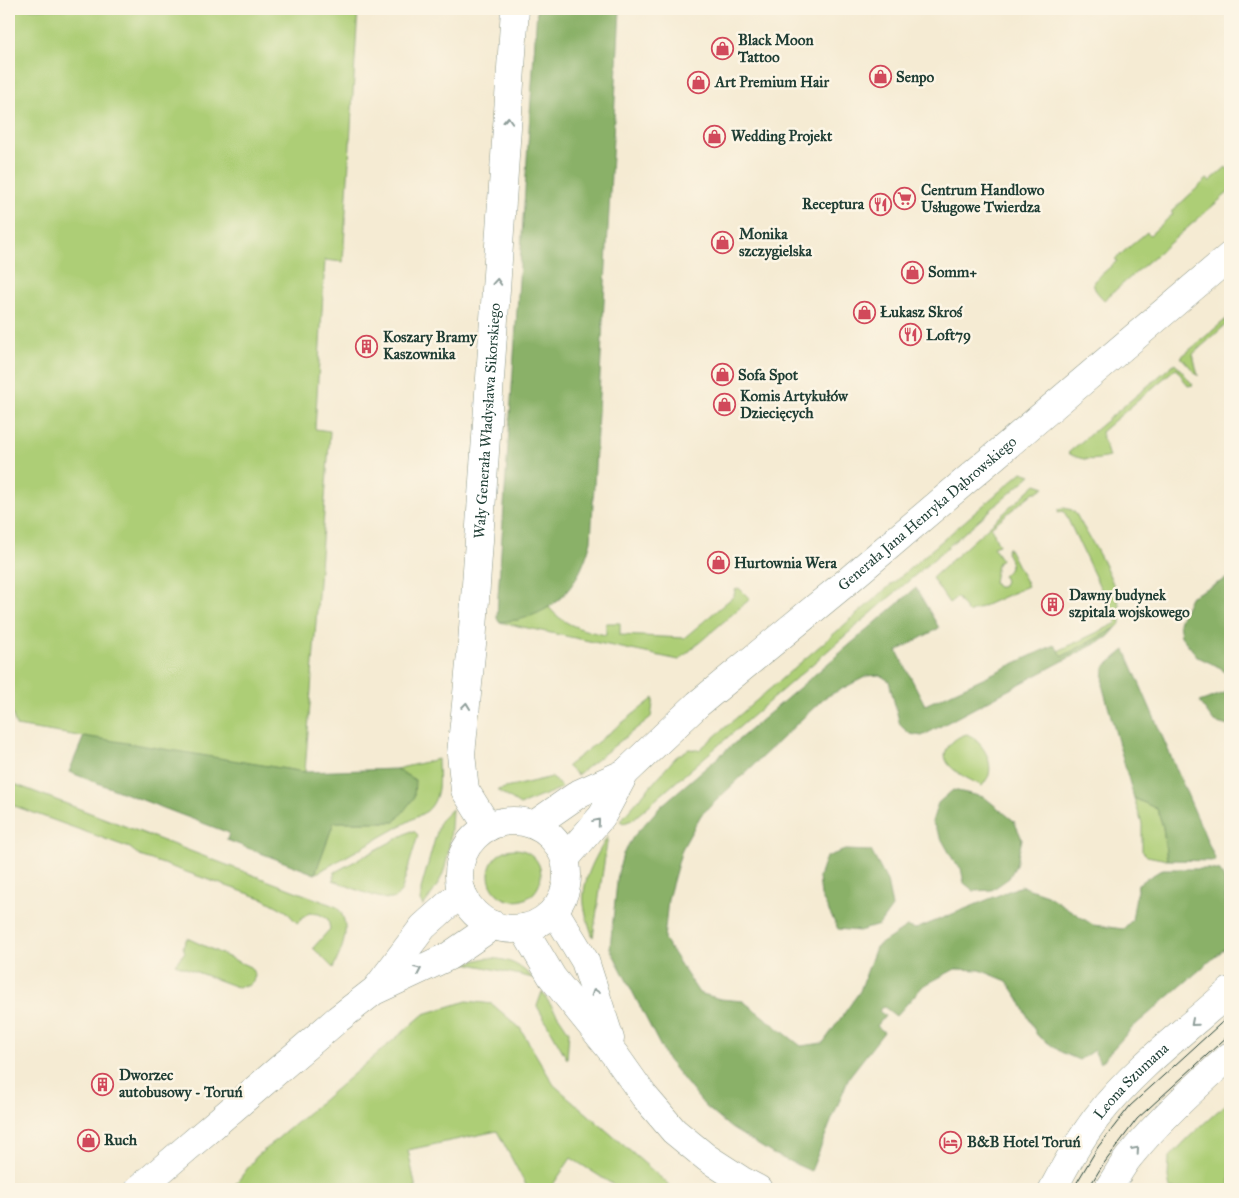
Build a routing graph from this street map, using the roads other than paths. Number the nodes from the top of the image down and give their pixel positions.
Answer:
1 (515, 9) edge
2 (1230, 256) edge
3 (625, 773) junction
4 (534, 825) junction
5 (488, 827) junction
6 (565, 859) junction
7 (462, 892) junction
8 (554, 910) junction
9 (494, 925) junction
10 (523, 928) junction
11 (374, 991) junction
12 (1230, 991) edge
13 (615, 1055) junction
14 (1230, 1056) edge
15 (139, 1189) edge
16 (758, 1189) edge
17 (1053, 1189) edge
18 (1108, 1189) edge

5 -> 1 street, Wały Generała Władysława Sikorskiego
2 - 3 street, Generała Jana Henryka Dąbrowskiego
3 - 4 street, Generała Jana Henryka Dąbrowskiego
6 -> 3 street, Generała Jana Henryka Dąbrowskiego
4 - 5 street
4 - 6 street
5 - 7 street
6 - 8 street
7 - 9 street
7 - 11 street
8 - 10 street
13 -> 8 street
9 - 10 street
11 -> 9 street
10 - 13 street
11 - 15 street
12 -> 17 street, Leona Szumana
13 - 16 street
18 -> 14 street

